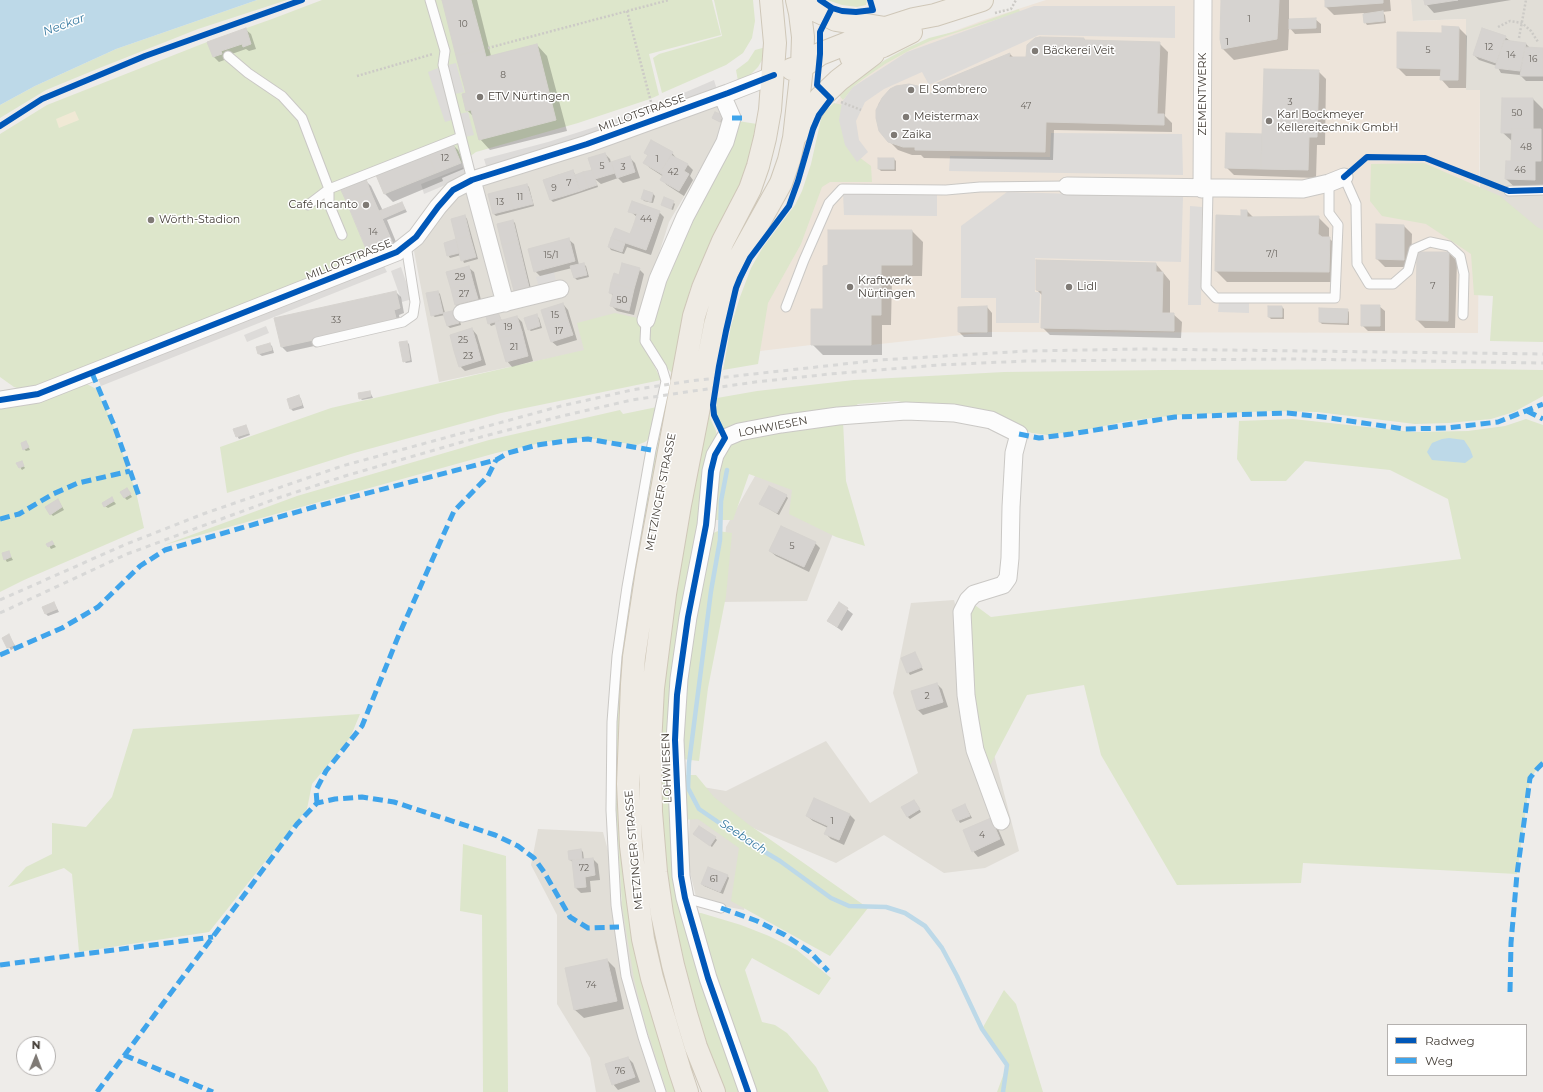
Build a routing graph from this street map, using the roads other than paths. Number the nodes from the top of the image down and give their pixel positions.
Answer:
1 (430, 0) edge
2 (771, 0) edge
3 (797, 0) edge
4 (802, 0) edge
5 (982, 0) edge
6 (1203, 0) edge
7 (884, 37) junction
8 (228, 56) dead end
9 (810, 68) junction
10 (774, 74) junction
11 (722, 95) junction
12 (461, 137) junction
13 (794, 138) junction
14 (472, 180) junction
15 (1337, 180) junction
16 (1067, 186) joint
17 (329, 189) junction
18 (1205, 189) junction
19 (1543, 190) edge
20 (1509, 191) dead end
21 (308, 205) dead end
22 (342, 235) dead end
23 (406, 245) junction
24 (560, 289) dead end
25 (504, 303) junction
26 (786, 307) dead end
27 (462, 313) dead end
28 (1463, 315) dead end
29 (646, 320) joint
30 (317, 342) dead end
31 (0, 400) edge
32 (1001, 821) dead end
33 (686, 898) junction
34 (721, 908) dead end
35 (661, 1092) edge
36 (688, 1092) edge
37 (714, 1092) edge
38 (748, 1092) edge

1 - 12 lane
2 - 10 main road, METZINGER STRASSE
3 - 9 main road
4 - 7 main road
5 - 7 main road
6 - 18 street, ZEMENTWERK
7 - 9 main road
7 - 13 main road
8 - 17 lane
9 - 10 main road
9 - 13 main road
10 - 11 street, MILLOTSTRASSE
10 - 36 main road, METZINGER STRASSE
11 - 14 street, MILLOTSTRASSE
11 - 29 street, METZINGER STRASSE
12 - 14 lane
12 - 17 lane
13 - 37 main road, METZINGER STRASSE
14 - 23 street, MILLOTSTRASSE
14 - 25 street
15 - 18 street
15 - 18 lane
15 - 28 lane
16 - 18 street
16 - 26 lane
17 - 21 lane
17 - 22 lane
19 - 20 lane
23 - 30 lane
23 - 31 street, MILLOTSTRASSE
24 - 25 street
25 - 27 street
29 - 35 lane, METZINGER STRASSE
32 - 33 street, LOHWIESEN
33 - 34 lane
33 - 38 street, LOHWIESEN

